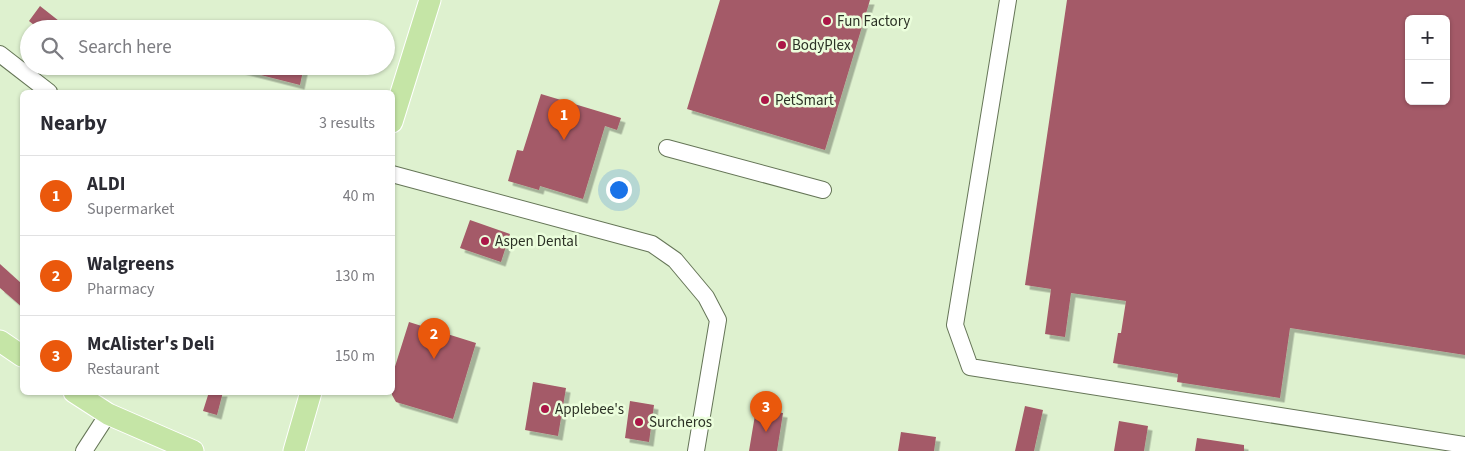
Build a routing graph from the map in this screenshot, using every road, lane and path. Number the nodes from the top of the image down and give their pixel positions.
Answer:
1 (430, 0) edge
2 (1008, 0) edge
3 (0, 54) edge
4 (20, 70) edge
5 (27, 75) edge
6 (46, 90) edge
7 (395, 112) edge
8 (667, 148) dead end
9 (395, 175) edge
10 (823, 190) dead end
11 (0, 341) edge
12 (20, 355) edge
13 (79, 395) edge
14 (310, 395) edge
15 (108, 414) junction
16 (1465, 445) edge
17 (84, 451) edge
18 (193, 451) edge
19 (294, 451) edge
20 (696, 451) edge

1 - 7 main road
2 - 16 street
3 - 4 street
5 - 6 street
8 - 10 street
9 - 20 street
11 - 12 main road
13 - 15 main road
14 - 19 main road
15 - 17 street
15 - 18 main road

